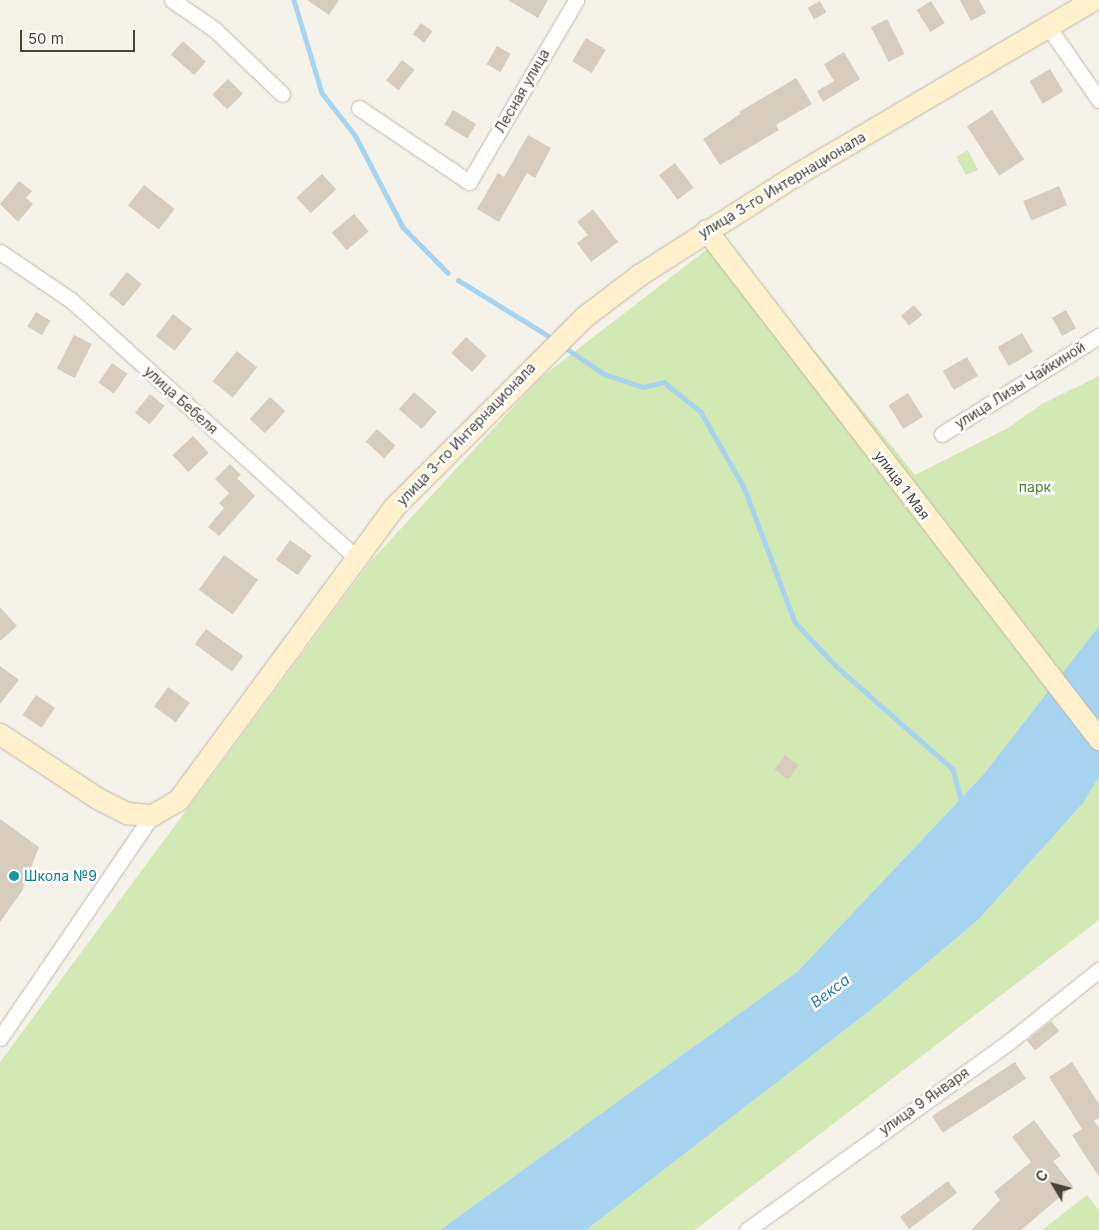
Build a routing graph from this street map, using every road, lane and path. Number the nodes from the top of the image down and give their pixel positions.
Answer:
1 (172, 0) edge
2 (576, 0) edge
3 (1092, 0) edge
4 (1050, 28) junction
5 (282, 94) dead end
6 (1099, 100) edge
7 (359, 108) dead end
8 (706, 230) junction
9 (0, 252) edge
10 (1099, 336) edge
11 (942, 434) dead end
12 (355, 557) junction
13 (0, 734) edge
14 (1099, 738) edge
15 (152, 815) junction
16 (1099, 970) edge
17 (0, 1038) edge
18 (747, 1230) edge

1 - 5 street
2 - 7 street, Лесная улица
3 - 4 main road, улица 3-го Интернационала
4 - 6 street
4 - 8 main road, улица 3-го Интернационала
8 - 12 main road, улица 3-го Интернационала
8 - 14 main road, улица 1 Мая
9 - 12 street, улица Бебеля
10 - 11 street, улица Лизы Чайкиной
12 - 15 main road, улица 3-го Интернационала
13 - 15 main road
15 - 17 street, улица 3-го Интернационала
16 - 18 street, улица 9 Января

